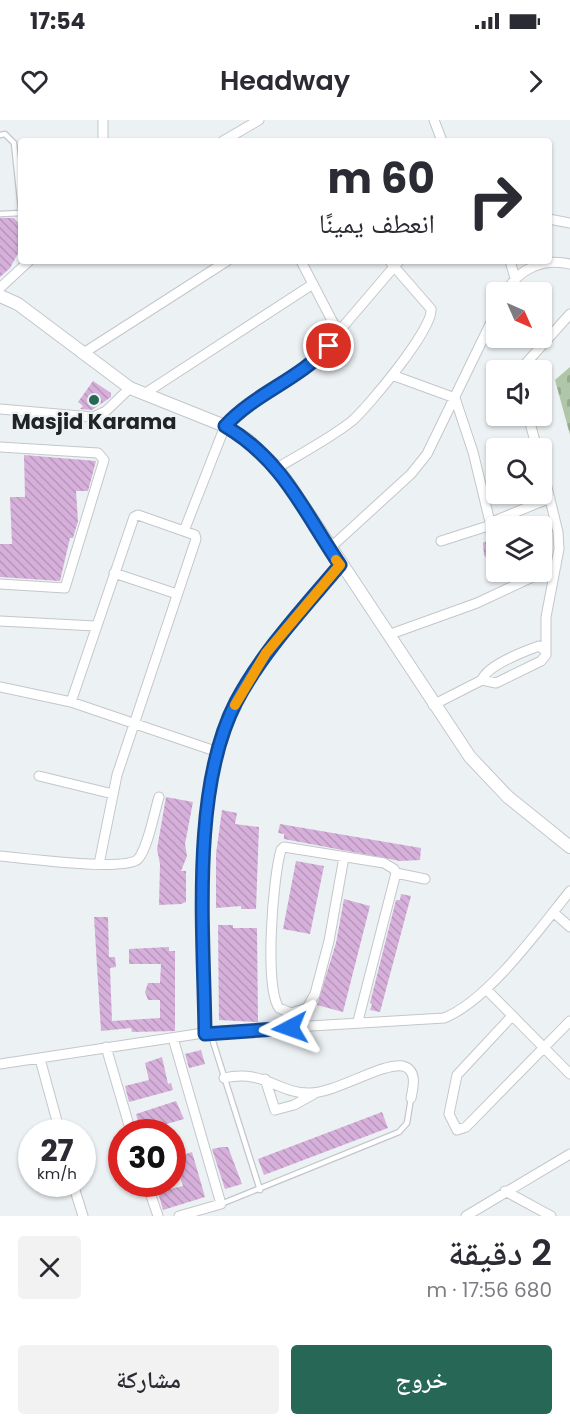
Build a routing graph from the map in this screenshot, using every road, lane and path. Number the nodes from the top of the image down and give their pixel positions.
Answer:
1 (103, 120) edge
2 (259, 120) edge
3 (434, 120) edge
4 (0, 135) edge
5 (103, 138) edge
6 (228, 138) edge
7 (441, 138) edge
8 (18, 182) edge
9 (18, 211) edge
10 (0, 214) edge
11 (552, 220) edge
12 (570, 223) edge
13 (552, 262) edge
14 (26, 264) edge
15 (222, 264) edge
16 (303, 264) edge
17 (393, 264) edge
18 (395, 264) edge
19 (511, 264) edge
20 (541, 264) edge
21 (570, 264) edge
22 (515, 278) junction
23 (513, 282) edge
24 (313, 284) junction
25 (0, 288) edge
26 (0, 296) edge
27 (570, 314) edge
28 (486, 333) edge
29 (339, 334) junction
30 (82, 354) junction
31 (529, 360) edge
32 (392, 375) junction
33 (130, 388) junction
34 (144, 394) junction
35 (455, 398) junction
36 (0, 409) edge
37 (225, 426) junction
38 (0, 447) edge
39 (277, 468) junction
40 (536, 504) edge
41 (551, 504) edge
42 (489, 516) edge
43 (509, 516) edge
44 (486, 527) edge
45 (184, 531) junction
46 (441, 541) dead end
47 (329, 549) junction
48 (340, 565) junction
49 (556, 566) junction
50 (114, 573) junction
51 (0, 584) edge
52 (177, 594) junction
53 (0, 621) edge
54 (95, 626) junction
55 (388, 634) junction
56 (546, 651) junction
57 (482, 680) junction
58 (0, 687) edge
59 (71, 702) junction
60 (433, 705) junction
61 (134, 723) junction
62 (218, 752) junction
63 (39, 776) dead end
64 (113, 794) junction
65 (159, 797) dead end
66 (570, 847) edge
67 (0, 856) edge
68 (344, 857) junction
69 (99, 864) junction
70 (396, 873) junction
71 (425, 879) dead end
72 (570, 891) edge
73 (553, 912) junction
74 (570, 927) edge
75 (486, 989) junction
76 (291, 1013) junction
77 (512, 1016) junction
78 (358, 1021) junction
79 (570, 1021) edge
80 (290, 1028) junction
81 (208, 1033) junction
82 (173, 1038) junction
83 (106, 1047) junction
84 (544, 1047) junction
85 (40, 1059) junction
86 (0, 1064) edge
87 (570, 1074) edge
88 (225, 1078) junction
89 (265, 1079) junction
90 (316, 1092) junction
91 (411, 1098) joint
92 (56, 1119) edge
93 (127, 1119) edge
94 (570, 1154) edge
95 (260, 1190) junction
96 (505, 1191) junction
97 (77, 1197) edge
98 (151, 1197) edge
99 (221, 1204) junction
100 (83, 1216) edge
101 (158, 1216) edge
102 (179, 1216) edge
103 (466, 1216) edge
104 (551, 1216) edge

1 - 5 street
2 - 6 street
3 - 7 street
4 - 8 lane
9 - 10 lane
11 - 12 street
13 - 21 street
14 - 25 street
15 - 30 street
16 - 24 street
17 - 29 street
18 - 32 street
19 - 22 street
20 - 22 street
22 - 23 street
24 - 29 street
24 - 34 street
26 - 30 street
27 - 31 street
28 - 35 street
29 - 37 street
30 - 33 street
32 - 35 street
32 - 39 street
33 - 34 street
33 - 36 street
34 - 37 street
35 - 42 street
35 - 47 street
37 - 39 street
37 - 45 street
38 - 51 street
39 - 47 street
40 - 43 street
41 - 49 street
44 - 46 street
45 - 50 street
45 - 52 street
47 - 48 street
48 - 55 street
48 - 62 street
49 - 55 street
49 - 56 street
50 - 52 street
50 - 54 street
52 - 61 street
53 - 54 street
54 - 59 street
55 - 60 street
56 - 57 street
56 - 57 street
57 - 60 street
58 - 59 street
59 - 61 street
60 - 66 street
61 - 62 street
61 - 64 street
62 - 81 street
63 - 64 street
64 - 69 street
65 - 69 street
67 - 69 street
68 - 70 street
68 - 76 street
68 - 76 street
70 - 71 street
70 - 78 street
72 - 73 street
73 - 74 street
73 - 75 street
75 - 77 street
75 - 78 street
76 - 80 street
77 - 84 street
77 - 84 street
78 - 80 street
79 - 84 street
80 - 81 street
81 - 82 street
81 - 88 lane
82 - 83 street
82 - 99 street
83 - 85 street
83 - 93 street
84 - 87 street
85 - 86 street
85 - 92 street
88 - 89 street
88 - 95 lane
89 - 90 street
89 - 90 street
90 - 91 street
91 - 95 lane
94 - 96 street
95 - 99 lane
96 - 103 street
96 - 104 street
97 - 100 street
98 - 101 street
99 - 102 street

